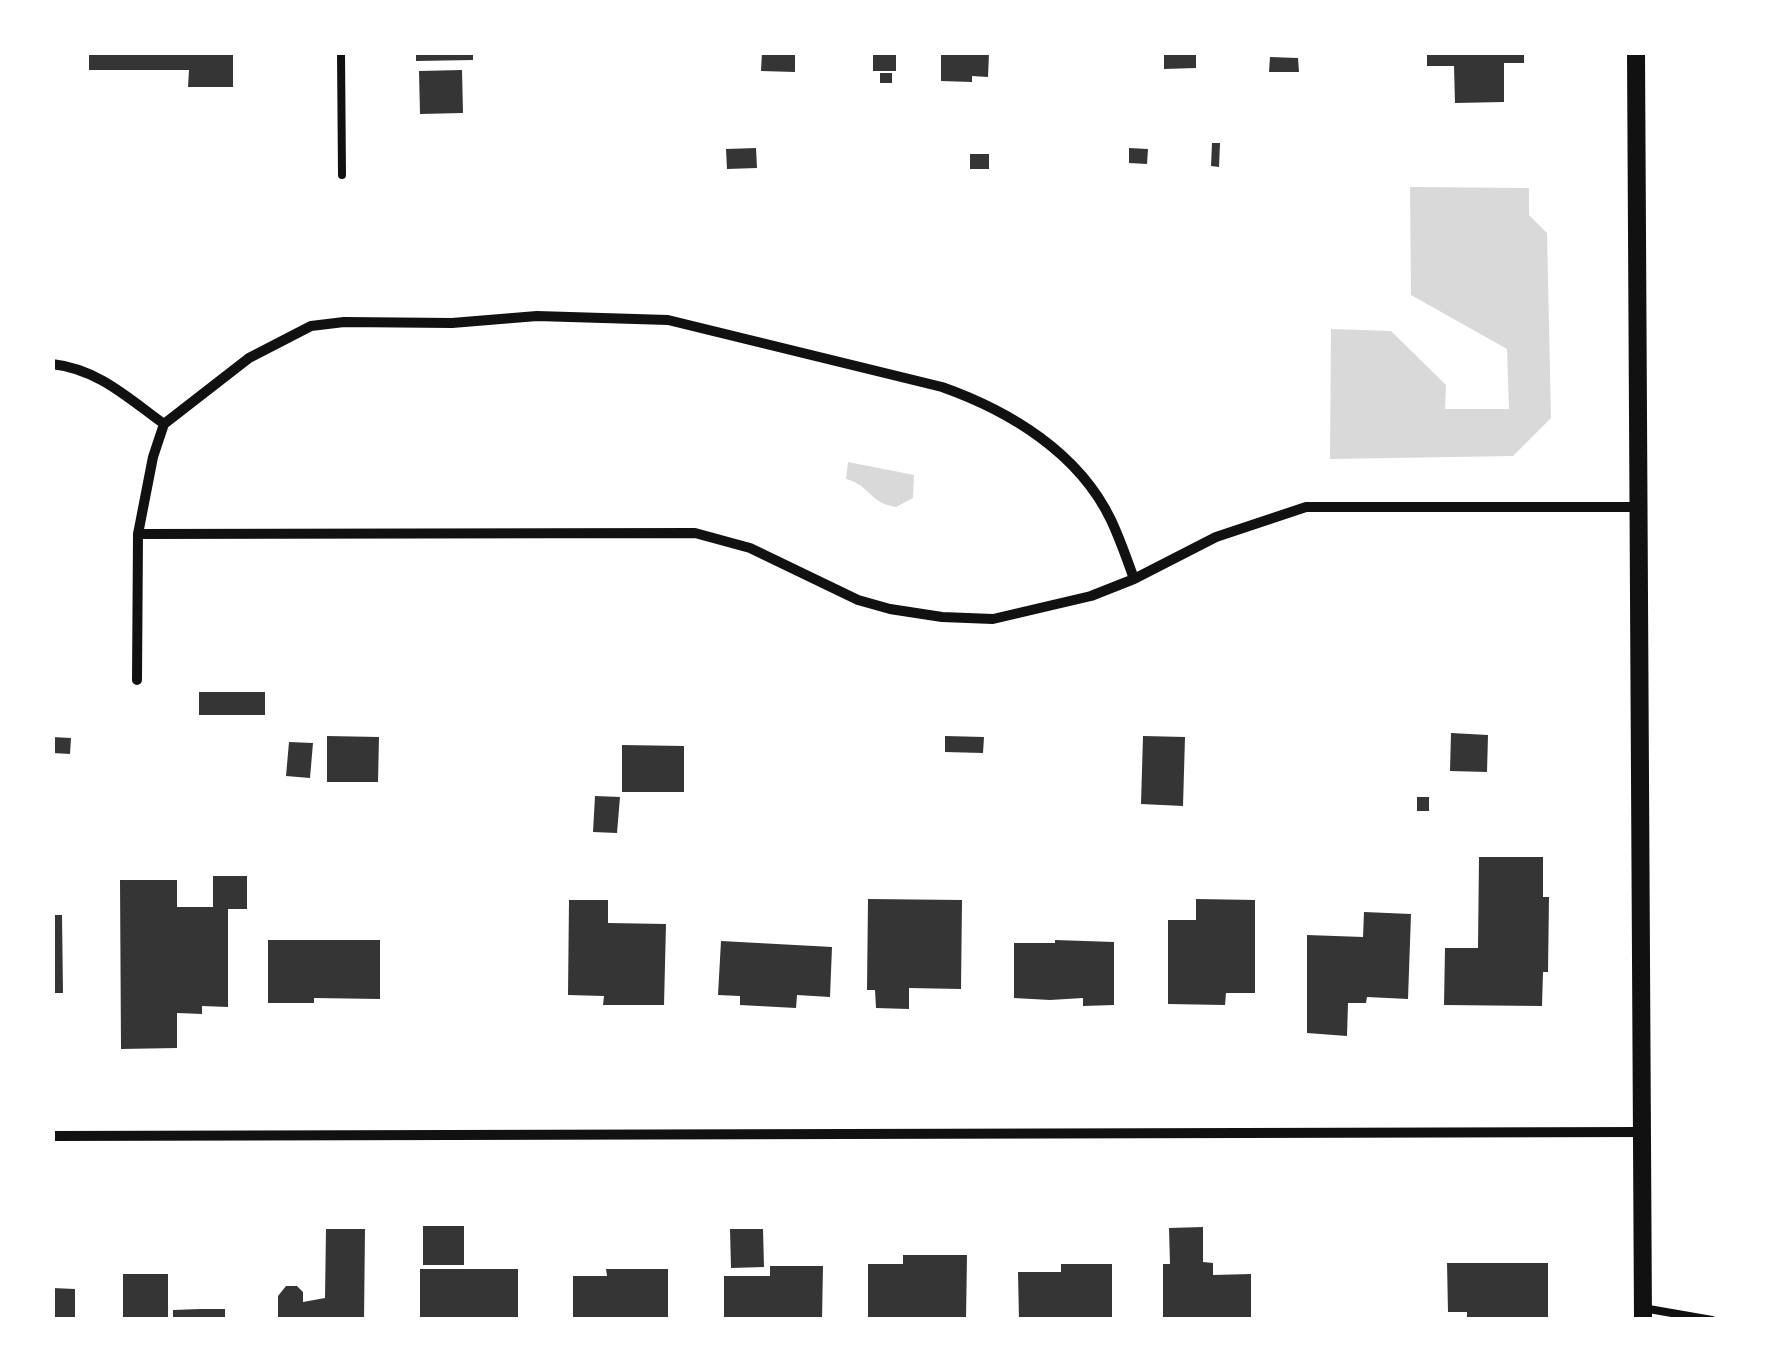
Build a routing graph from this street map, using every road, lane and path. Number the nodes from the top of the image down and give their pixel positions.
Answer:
1 (341, 52) edge
2 (1636, 52) edge
3 (342, 174) dead end
4 (52, 364) edge
5 (164, 424) junction
6 (1638, 507) junction
7 (138, 534) junction
8 (1134, 579) junction
9 (137, 680) dead end
10 (1641, 1132) junction
11 (52, 1136) edge
12 (1643, 1314) edge
13 (1712, 1320) edge

1 - 3 lane
2 - 6 street
4 - 5 street
5 - 7 street
5 - 8 street
6 - 8 street
6 - 10 street
7 - 8 street
7 - 9 street
10 - 11 street
10 - 12 street
12 - 13 lane

